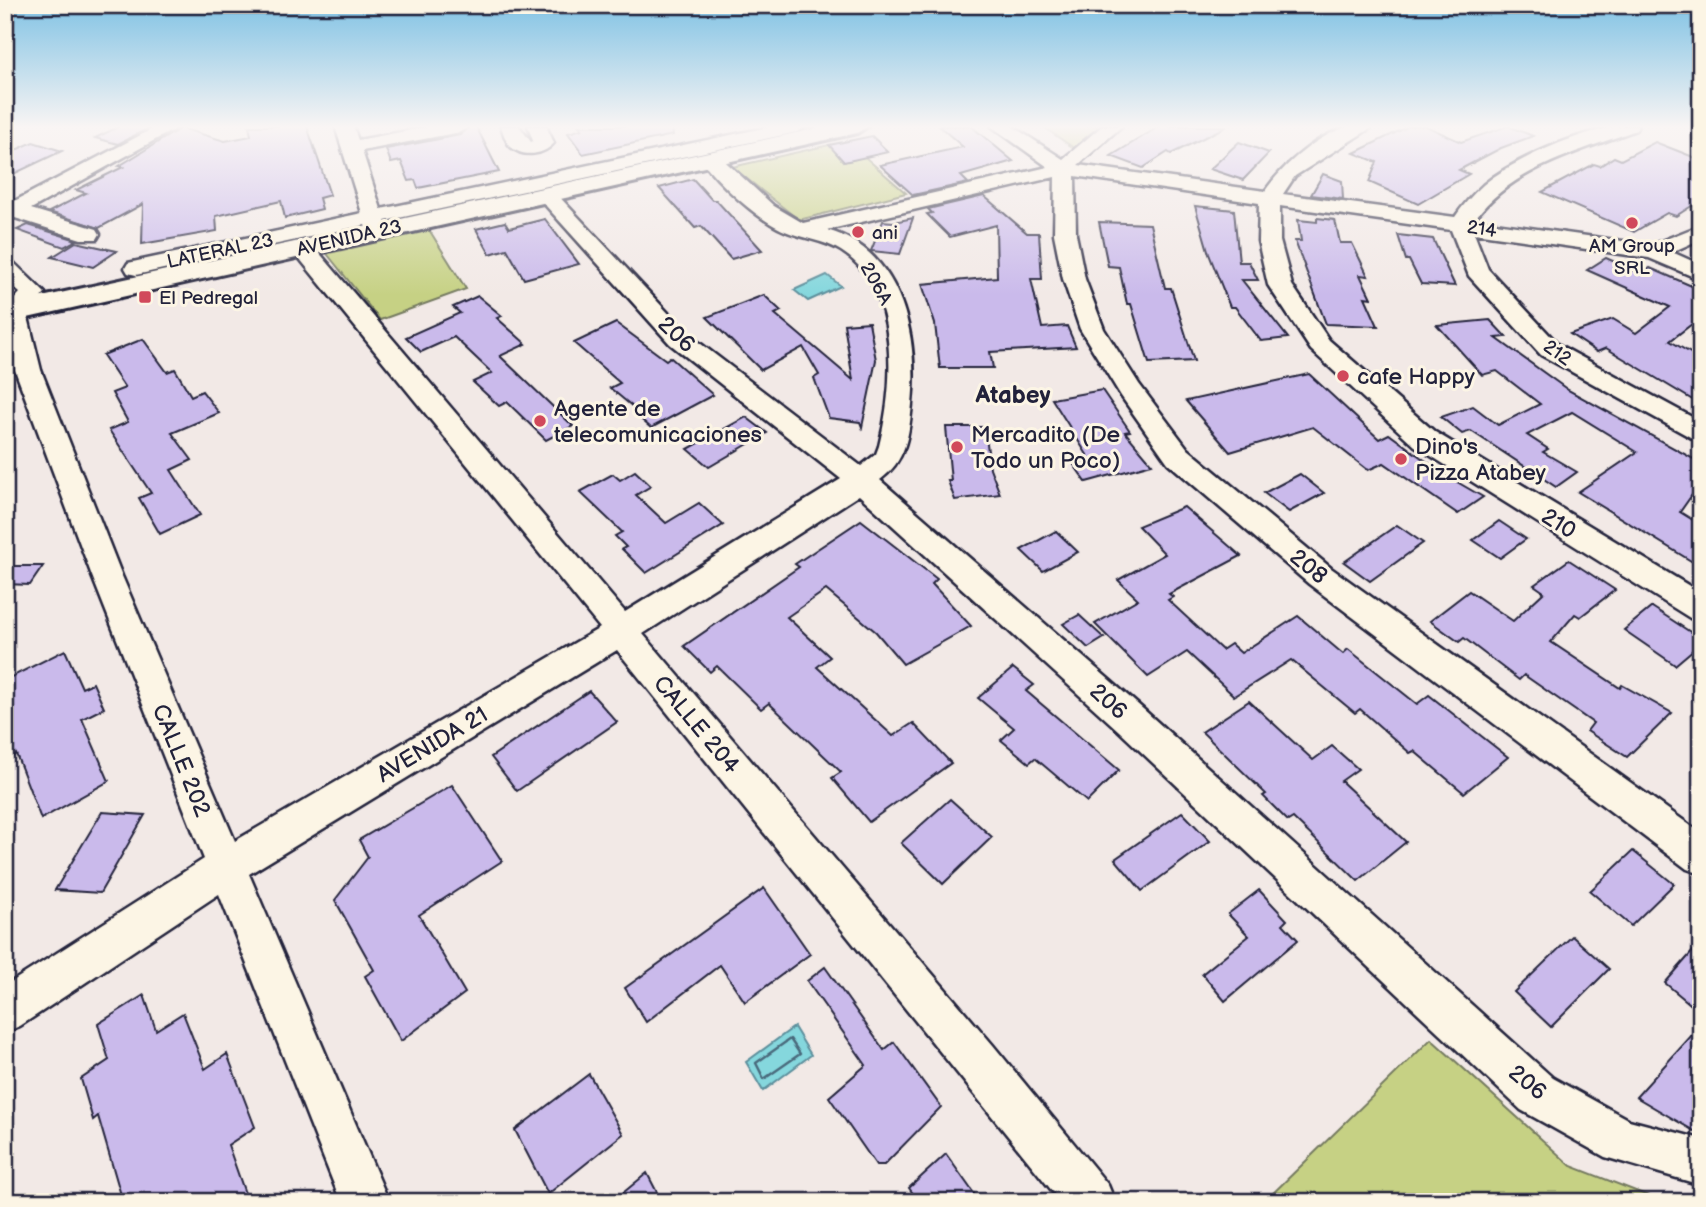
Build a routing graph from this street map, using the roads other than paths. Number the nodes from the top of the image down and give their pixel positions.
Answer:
1 (66, 182) edge
2 (362, 182) edge
3 (565, 182) edge
4 (586, 182) edge
5 (742, 182) edge
6 (1009, 182) edge
7 (1074, 182) edge
8 (1172, 182) edge
9 (1281, 182) edge
10 (1498, 182) edge
11 (545, 193) junction
12 (1270, 198) junction
13 (10, 213) edge
14 (375, 224) junction
15 (1460, 225) junction
16 (803, 229) junction
17 (1701, 231) edge
18 (89, 234) dead end
19 (303, 248) junction
20 (1654, 252) junction
21 (5, 267) edge
22 (136, 268) dead end
23 (1701, 273) edge
24 (10, 313) edge
25 (1701, 434) edge
26 (860, 480) junction
27 (1701, 609) edge
28 (620, 632) junction
29 (1701, 856) edge
30 (226, 867) junction
31 (5, 1011) edge
32 (1701, 1162) edge
33 (365, 1202) edge
34 (1091, 1202) edge

1 - 13 street
2 - 14 street
3 - 14 street, LATERAL 23
4 - 11 main road, AVENIDA 23
5 - 16 street, 206A
6 - 16 street
7 - 29 street, 208
8 - 12 street, 214
9 - 12 street
10 - 15 street
11 - 14 main road, AVENIDA 23
11 - 26 street, 206
12 - 15 street, 214
12 - 27 street, 210
13 - 18 street
14 - 19 main road, AVENIDA 23
14 - 22 street, LATERAL 23
15 - 20 street, 214
15 - 25 street, 212
16 - 26 street, 206A
17 - 20 street
19 - 24 main road, AVENIDA 23
19 - 28 street, CALLE 204
20 - 23 street, 214
21 - 24 street
24 - 30 street, CALLE 202
26 - 28 street, AVENIDA 21
26 - 32 street, 206
28 - 30 street, AVENIDA 21
28 - 34 street, CALLE 204
30 - 31 street, AVENIDA 21
30 - 33 street, CALLE 202

